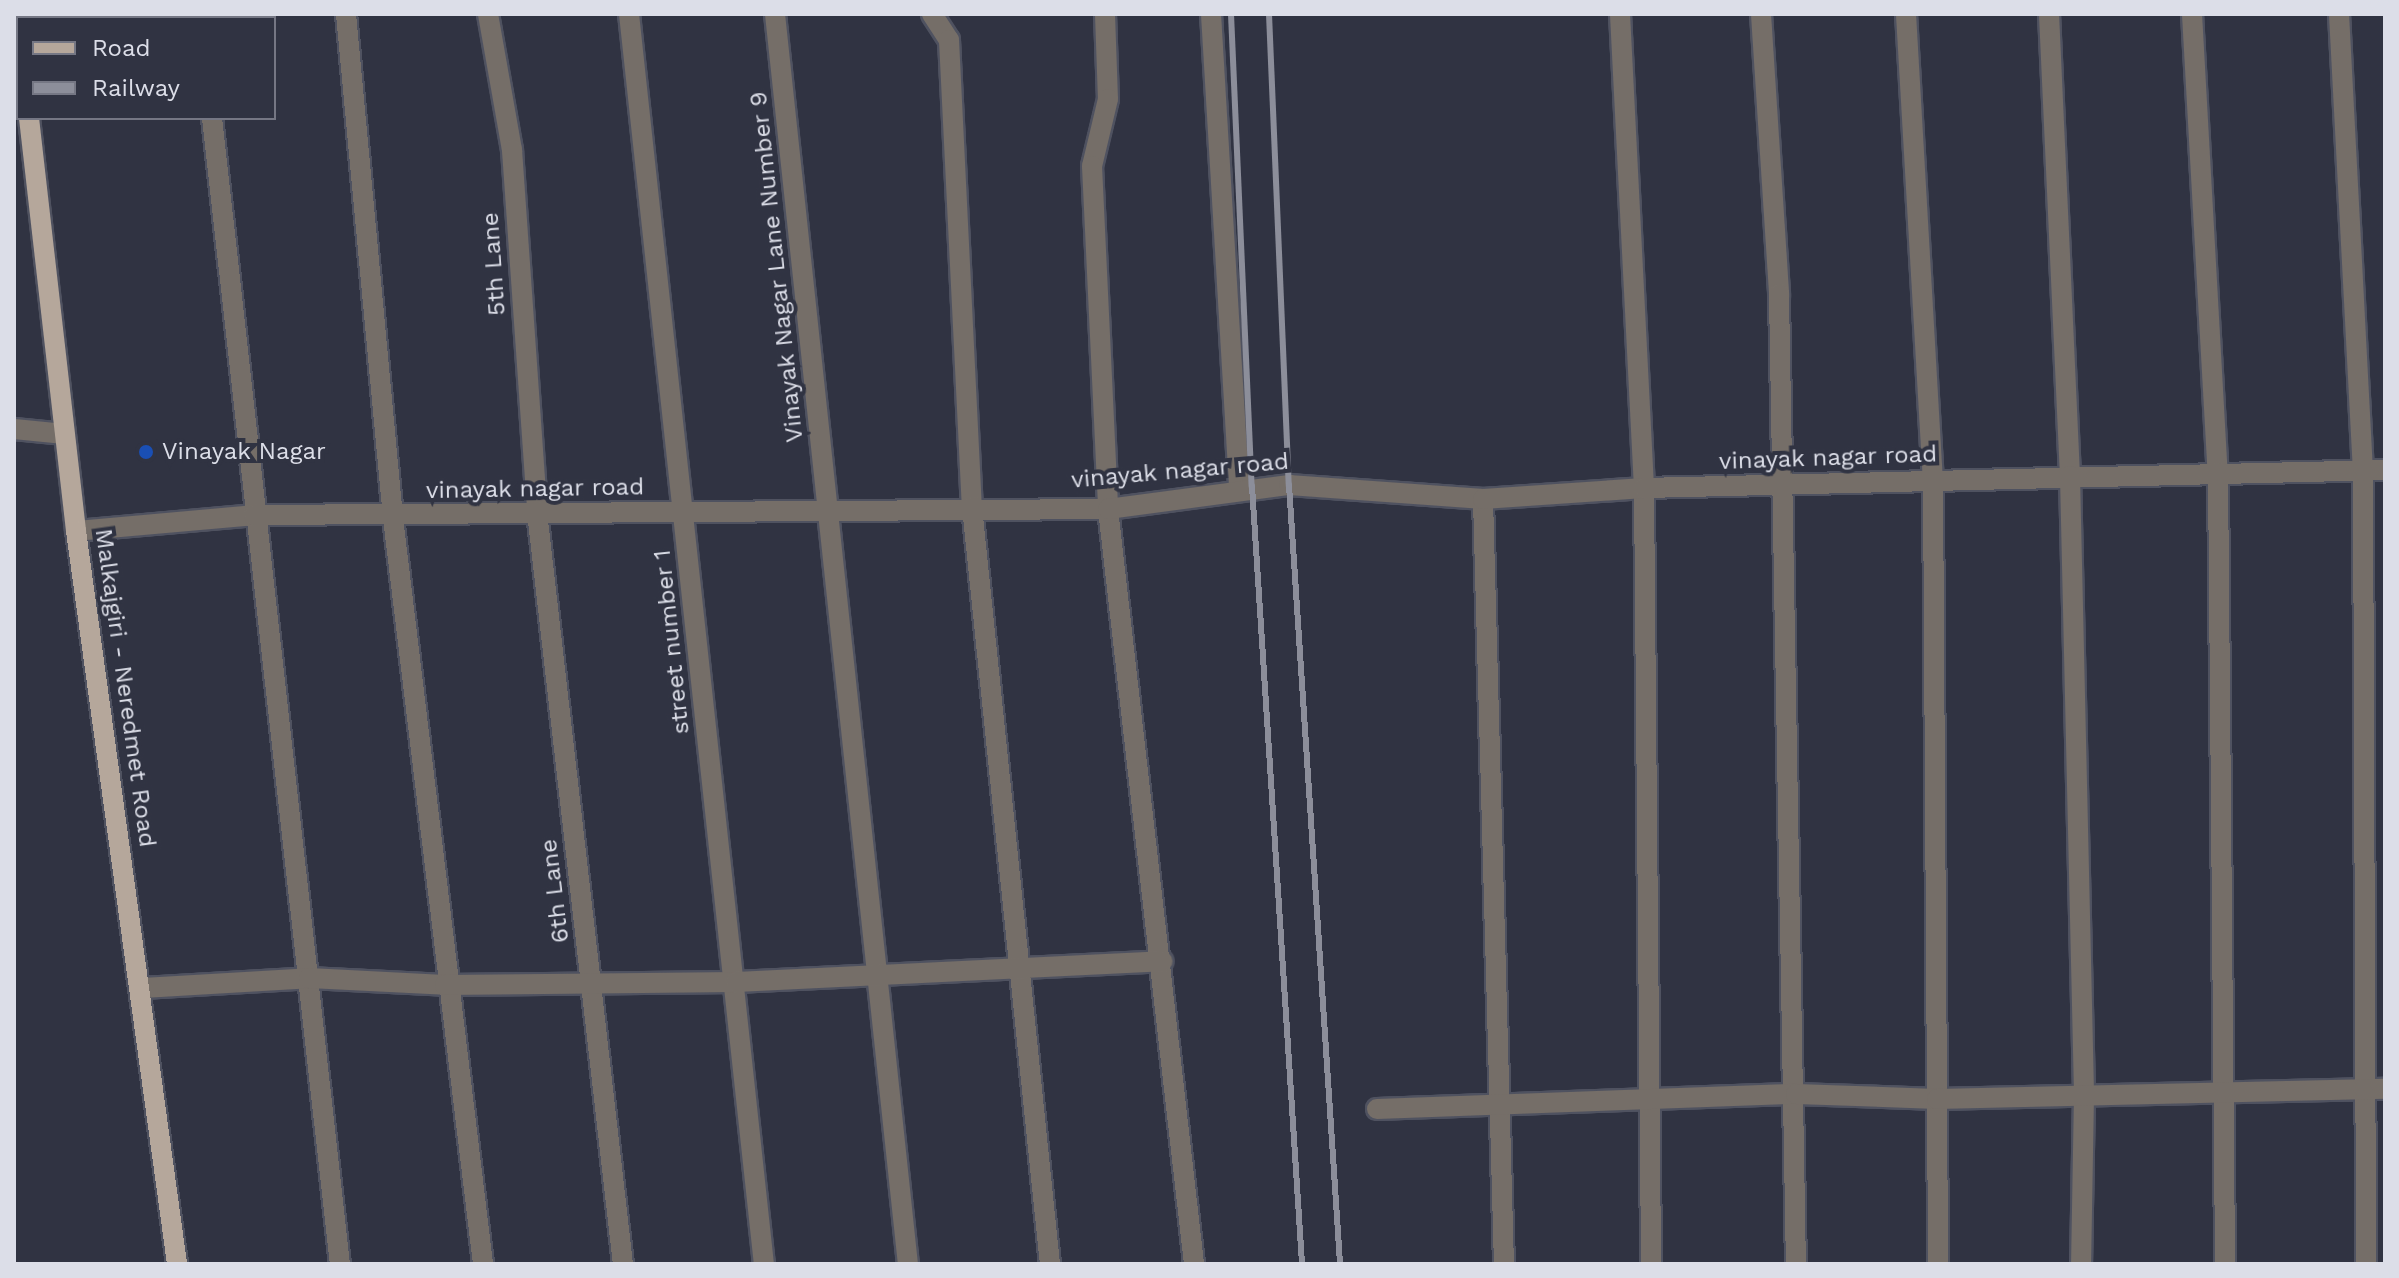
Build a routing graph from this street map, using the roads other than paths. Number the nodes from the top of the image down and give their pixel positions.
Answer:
1 (346, 14) edge
2 (488, 14) edge
3 (629, 14) edge
4 (775, 14) edge
5 (932, 14) edge
6 (1105, 14) edge
7 (1211, 14) edge
8 (1620, 14) edge
9 (1761, 14) edge
10 (1906, 14) edge
11 (2049, 14) edge
12 (2192, 14) edge
13 (2339, 14) edge
14 (29, 120) edge
15 (212, 120) edge
16 (14, 429) edge
17 (65, 434) junction
18 (2363, 470) junction
19 (2385, 470) edge
20 (2218, 473) junction
21 (2070, 476) junction
22 (1933, 481) junction
23 (1239, 487) junction
24 (1644, 488) junction
25 (1783, 488) junction
26 (1483, 499) junction
27 (972, 507) junction
28 (1108, 509) junction
29 (537, 512) junction
30 (684, 513) junction
31 (254, 515) junction
32 (833, 515) junction
33 (393, 518) junction
34 (76, 531) junction
35 (1162, 961) junction
36 (1024, 971) junction
37 (877, 976) junction
38 (309, 978) junction
39 (592, 982) junction
40 (736, 982) junction
41 (445, 985) junction
42 (143, 988) junction
43 (2226, 1089) junction
44 (2376, 1089) edge
45 (1796, 1094) junction
46 (2084, 1095) junction
47 (1937, 1099) junction
48 (1651, 1102) junction
49 (1505, 1108) junction
50 (1377, 1109) dead end
51 (177, 1264) edge
52 (340, 1264) edge
53 (483, 1264) edge
54 (623, 1264) edge
55 (764, 1264) edge
56 (908, 1264) edge
57 (1050, 1264) edge
58 (1194, 1264) edge
59 (1504, 1264) edge
60 (1651, 1264) edge
61 (1796, 1264) edge
62 (1938, 1264) edge
63 (2081, 1264) edge
64 (2225, 1264) edge
65 (2366, 1264) edge

1 - 33 street
2 - 29 street, 5th Lane
3 - 30 street, street number 1
4 - 32 street, Vinayak Nagar Lane Number 9
5 - 27 street
6 - 28 street
7 - 23 street
8 - 24 street
9 - 25 street
10 - 22 street
11 - 21 street
12 - 20 street
13 - 18 street
14 - 17 main road, Malkajgiri - Neredmet Road
15 - 31 street
16 - 17 street
17 - 34 main road, Malkajgiri - Neredmet Road
18 - 19 street, vinayak nagar road
18 - 20 street, vinayak nagar road
18 - 44 street
20 - 21 street, vinayak nagar road
20 - 43 street
21 - 22 street, vinayak nagar road
21 - 46 street
22 - 25 street, vinayak nagar road
22 - 47 street
23 - 26 street, vinayak nagar road
23 - 28 street, vinayak nagar road
24 - 25 street, vinayak nagar road
24 - 26 street, vinayak nagar road
24 - 48 street
25 - 45 street
26 - 49 street
27 - 28 street, vinayak nagar road
27 - 32 street, vinayak nagar road
27 - 36 street
28 - 35 street
29 - 30 street, vinayak nagar road
29 - 33 street, vinayak nagar road
29 - 39 street, 6th Lane
30 - 32 street, vinayak nagar road
30 - 40 street, street number 1
31 - 33 street, vinayak nagar road
31 - 34 street, vinayak nagar road
31 - 38 street
32 - 37 street, Vinayak Nagar Lane Number 9
33 - 41 street
34 - 42 main road, Malkajgiri - Neredmet Road
35 - 36 street
35 - 58 street
36 - 37 street
36 - 57 street
37 - 40 street
37 - 56 street, Vinayak Nagar Lane Number 9
38 - 41 street
38 - 42 street
38 - 52 street
39 - 40 street
39 - 41 street
39 - 54 street, 6th Lane
40 - 55 street, street number 1
41 - 53 street
42 - 51 main road, Malkajgiri - Neredmet Road
43 - 44 street
43 - 46 street
43 - 64 street
44 - 65 street
45 - 47 street
45 - 48 street
45 - 61 street
46 - 47 street
46 - 63 street
47 - 62 street
48 - 49 street
48 - 60 street
49 - 50 street
49 - 59 street

